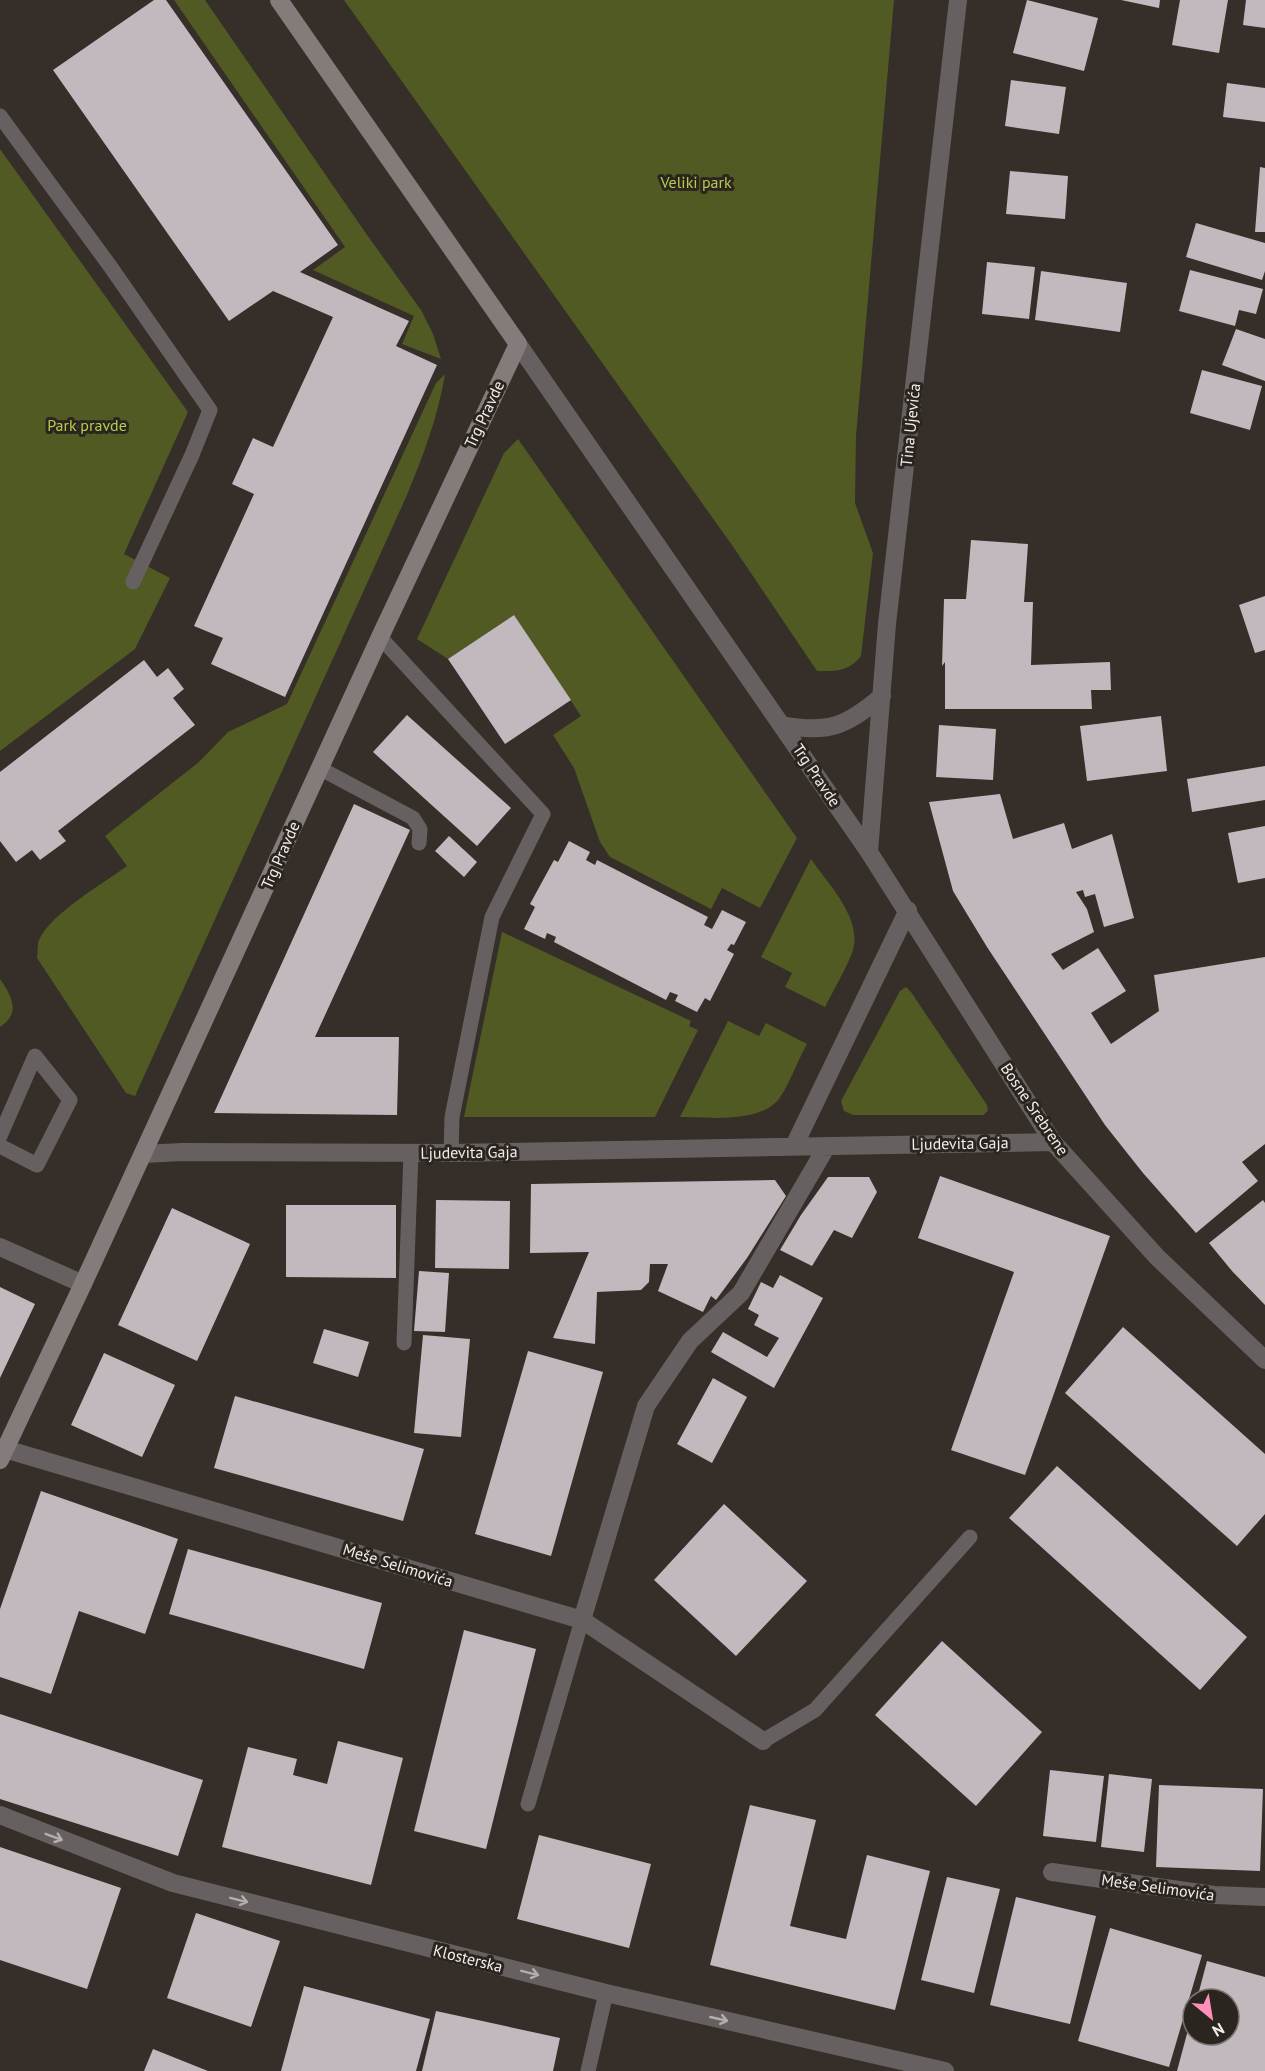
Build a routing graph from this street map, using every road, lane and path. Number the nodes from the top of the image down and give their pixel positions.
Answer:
1 (279, 0) edge
2 (958, 0) edge
3 (0, 116) edge
4 (518, 344) junction
5 (133, 582) dead end
6 (380, 637) junction
7 (882, 696) junction
8 (782, 725) junction
9 (319, 768) junction
10 (419, 843) dead end
11 (869, 852) junction
12 (908, 910) junction
13 (0, 1136) edge
14 (1053, 1142) junction
15 (0, 1146) edge
16 (794, 1146) junction
17 (827, 1146) junction
18 (411, 1153) junction
19 (451, 1153) junction
20 (143, 1154) junction
21 (0, 1247) edge
22 (83, 1284) junction
23 (404, 1343) dead end
24 (1265, 1360) edge
25 (3, 1455) edge
26 (970, 1537) dead end
27 (582, 1620) junction
28 (763, 1741) joint
29 (528, 1804) dead end
30 (0, 1815) edge
31 (1052, 1872) dead end
32 (1265, 1897) edge
33 (606, 1993) junction
34 (588, 2071) edge
35 (945, 2071) edge

1 - 4 main road, Trg Pravde
2 - 7 street, Tina Ujevića
3 - 5 lane
4 - 6 main road, Trg Pravde
4 - 8 street, Trg Pravde
6 - 9 main road, Trg Pravde
6 - 19 lane
7 - 8 street
7 - 11 street, Tina Ujevića
8 - 11 street, Trg Pravde
9 - 10 lane
9 - 20 main road, Trg Pravde
11 - 12 street, Bosne Srebrene
12 - 14 street, Bosne Srebrene
12 - 16 street
13 - 15 lane
14 - 17 street, Ljudevita Gaja
14 - 24 street, Bosne Srebrene
16 - 17 street, Ljudevita Gaja
16 - 19 street, Ljudevita Gaja
17 - 27 street
18 - 19 street, Ljudevita Gaja
18 - 20 street, Ljudevita Gaja
18 - 23 lane
20 - 22 main road, Trg Pravde
21 - 22 street
22 - 25 main road, Trg Pravde
25 - 27 street, Meše Selimovića
26 - 28 lane
27 - 28 street, Meše Selimovića
27 - 29 lane
30 -> 33 street, Klosterska
31 - 32 street, Meše Selimovića
33 - 34 lane
33 -> 35 street, Klosterska

